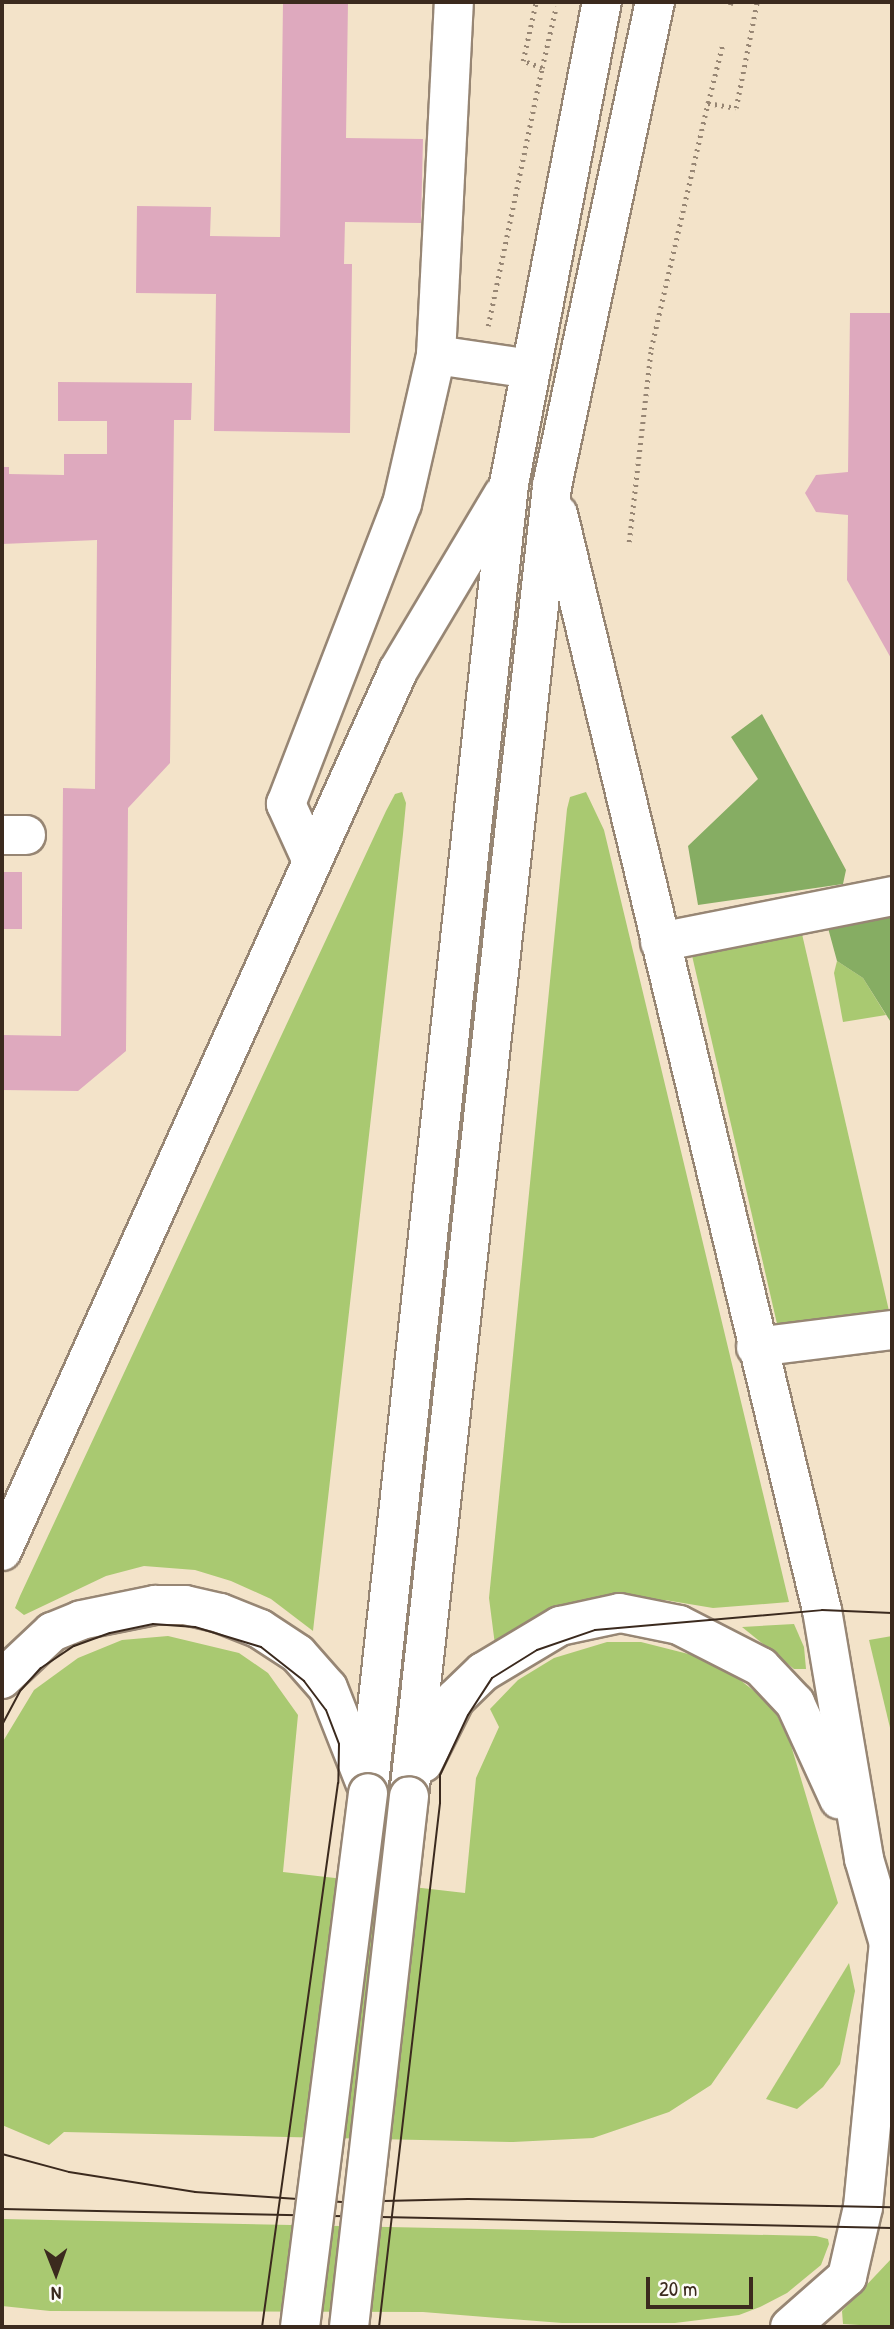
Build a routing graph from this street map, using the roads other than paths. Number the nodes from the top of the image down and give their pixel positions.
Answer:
1 (454, 2) edge
2 (602, 2) edge
3 (655, 2) edge
4 (436, 355) junction
5 (531, 369) junction
6 (509, 484) junction
7 (552, 486) junction
8 (312, 861) junction
9 (892, 896) edge
10 (660, 942) junction
11 (892, 1330) edge
12 (756, 1347) junction
13 (2, 1551) edge
14 (2, 1679) edge
15 (368, 1793) junction
16 (409, 1796) junction
17 (864, 1859) junction
18 (890, 1949) edge
19 (300, 2327) edge
20 (349, 2327) edge
21 (790, 2327) edge

1 - 4 main road
2 - 5 main road
3 - 7 main road
4 - 5 main road
4 - 8 main road
5 - 6 main road
6 - 8 main road
6 - 15 main road
7 - 10 main road
7 - 16 main road
8 - 13 main road
9 - 10 main road
10 - 12 main road
11 - 12 main road
12 - 17 main road
14 - 15 main road
15 - 19 main road, bridge
16 - 17 main road
16 - 20 main road, bridge
17 - 18 main road
18 - 21 main road

